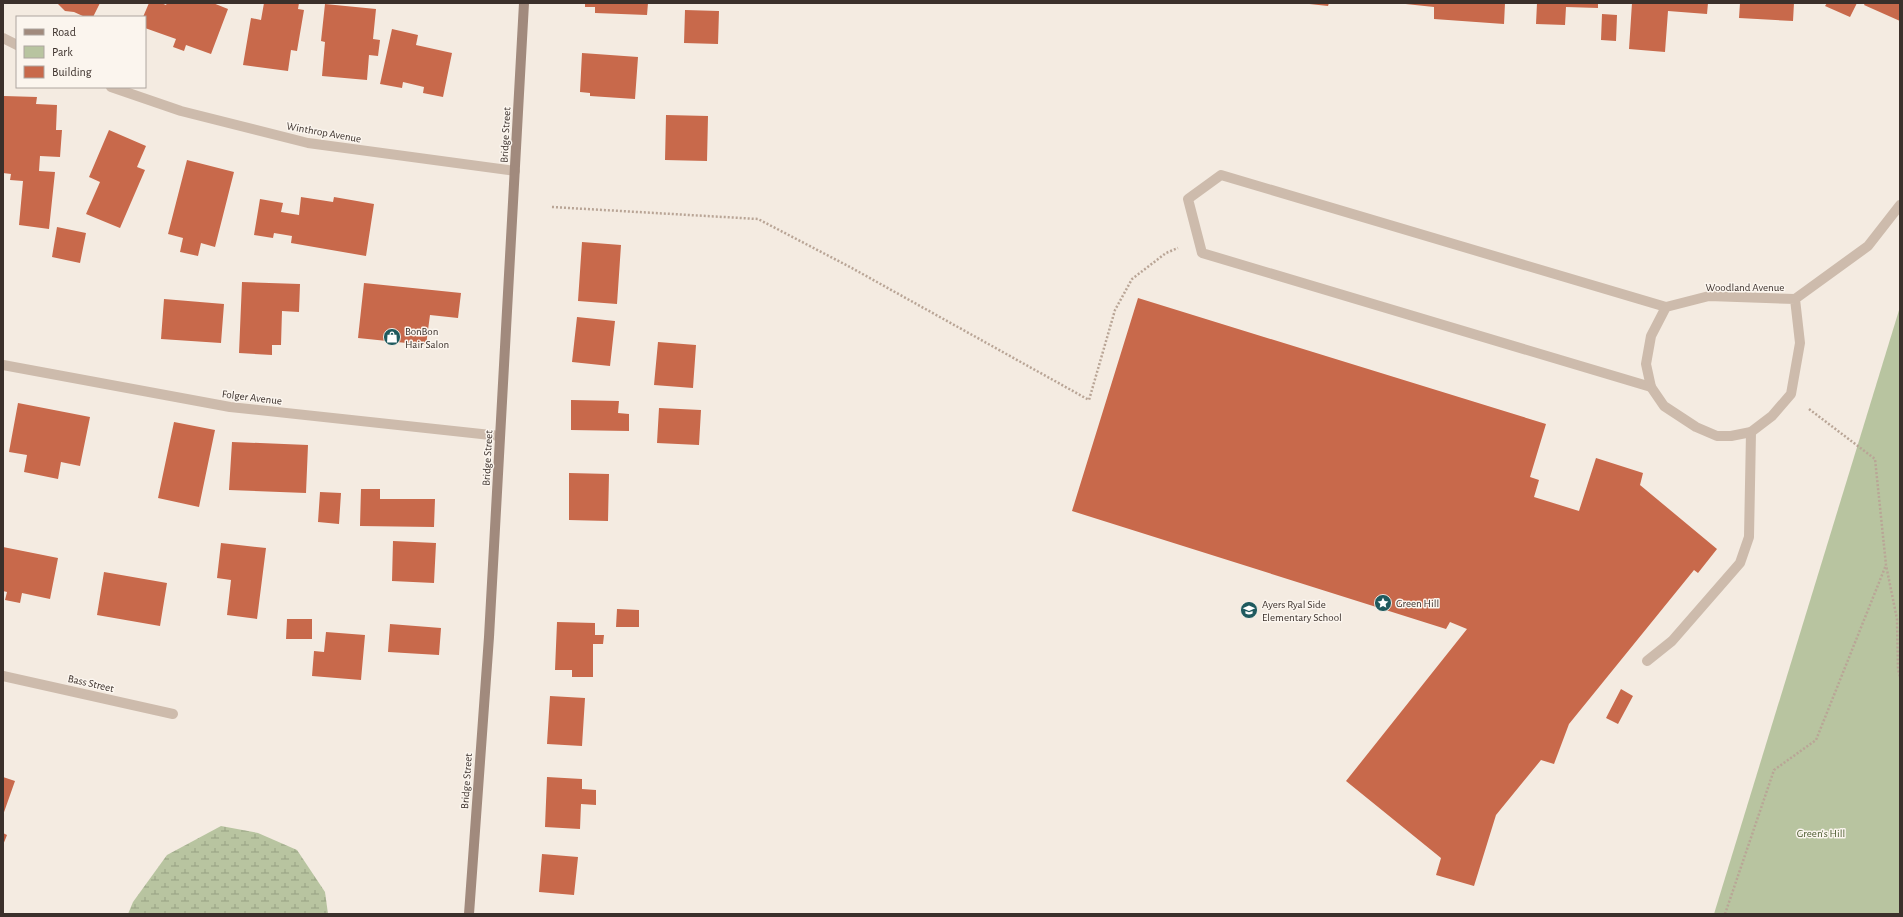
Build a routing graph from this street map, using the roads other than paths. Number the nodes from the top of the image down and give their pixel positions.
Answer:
1 (524, 3) edge
2 (3, 38) edge
3 (16, 44) edge
4 (114, 88) edge
5 (515, 171) junction
6 (1900, 205) edge
7 (1795, 299) junction
8 (1666, 307) junction
9 (3, 365) edge
10 (1651, 387) junction
11 (1751, 432) junction
12 (500, 436) junction
13 (1647, 661) dead end
14 (3, 676) edge
15 (173, 714) dead end
16 (468, 914) edge

1 - 5 main road, Bridge Street
2 - 3 street
4 - 5 street, Winthrop Avenue
5 - 12 main road, Bridge Street
6 - 7 street, Woodland Avenue
7 - 8 street, Woodland Avenue
7 - 11 street, Woodland Avenue
8 - 10 street
8 - 10 street
9 - 12 street, Folger Avenue
10 - 11 street
11 - 13 street
12 - 16 main road, Bridge Street
14 - 15 street, Bass Street

